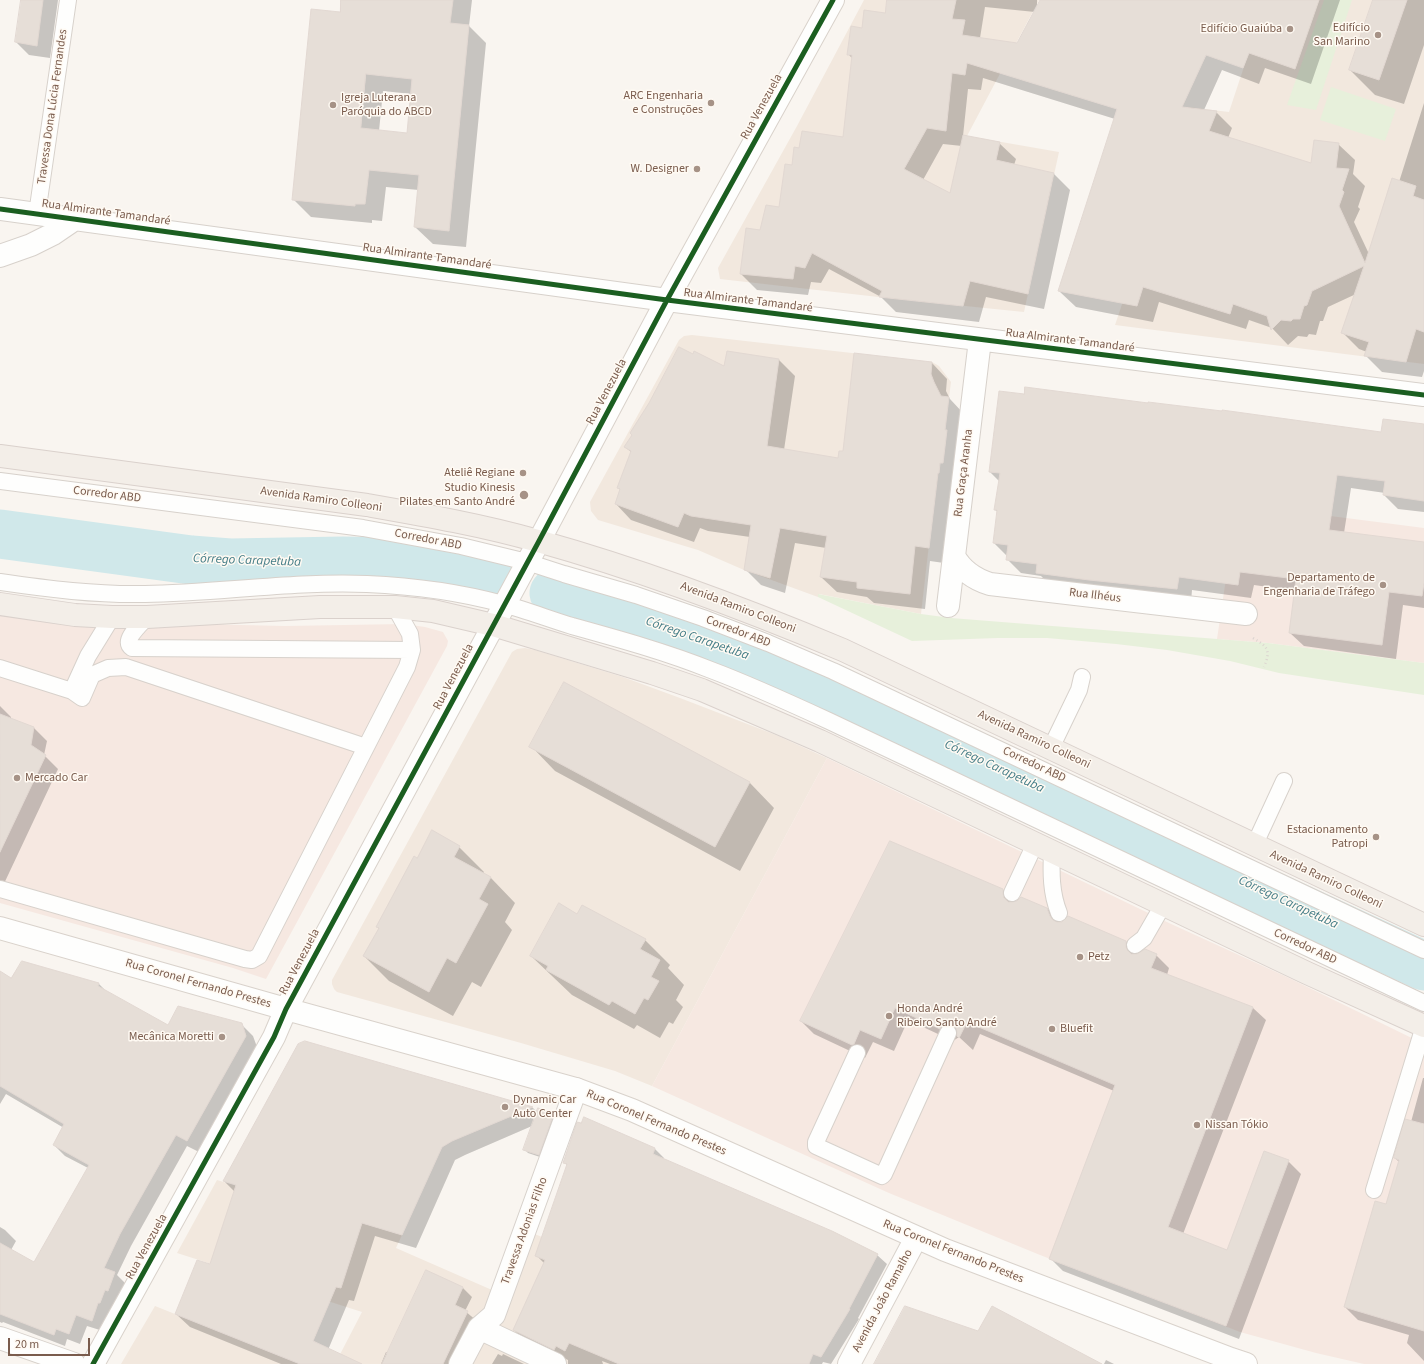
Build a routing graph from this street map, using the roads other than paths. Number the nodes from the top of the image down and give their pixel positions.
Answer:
1 (68, 0) edge
2 (833, 0) edge
3 (0, 209) edge
4 (37, 214) junction
5 (75, 219) junction
6 (0, 256) edge
7 (667, 300) junction
8 (980, 340) junction
9 (1424, 395) edge
10 (0, 456) edge
11 (0, 481) edge
12 (539, 541) junction
13 (954, 556) junction
14 (527, 562) junction
15 (0, 582) edge
16 (0, 604) edge
17 (504, 604) junction
18 (948, 606) dead end
19 (395, 607) junction
20 (1246, 614) dead end
21 (112, 617) junction
22 (147, 617) junction
23 (493, 625) junction
24 (412, 650) junction
25 (0, 668) edge
26 (1082, 677) dead end
27 (72, 691) junction
28 (366, 747) junction
29 (1051, 748) junction
30 (1284, 781) dead end
31 (1254, 846) junction
32 (1043, 848) junction
33 (0, 889) edge
34 (1012, 893) dead end
35 (1163, 905) junction
36 (1059, 912) dead end
37 (1424, 925) edge
38 (0, 928) edge
39 (1135, 945) dead end
40 (1424, 950) edge
41 (1424, 1003) edge
42 (286, 1009) junction
43 (1424, 1026) edge
44 (948, 1033) dead end
45 (857, 1054) dead end
46 (576, 1089) junction
47 (1374, 1190) dead end
48 (916, 1238) junction
49 (478, 1328) junction
50 (0, 1338) edge
51 (74, 1364) edge
52 (93, 1364) edge
53 (460, 1364) edge
54 (555, 1364) edge
55 (849, 1364) edge
56 (1246, 1364) edge

1 - 4 lane, Travessa Dona Lúcia Fernandes
2 - 7 street, Rua Venezuela
3 - 4 street, Rua Almirante Tamandaré
4 - 5 street, Rua Almirante Tamandaré
5 - 6 street
5 - 7 street, Rua Almirante Tamandaré
7 - 8 street, Rua Almirante Tamandaré
7 - 12 street, Rua Venezuela
8 - 9 street, Rua Almirante Tamandaré
8 - 13 street, Rua Graça Aranha
10 - 12 main road, Avenida Ramiro Colleoni
11 - 14 lane, Corredor ABD
12 - 14 street, Rua Venezuela
12 - 29 main road, Avenida Ramiro Colleoni
13 - 18 street, Rua Graça Aranha
13 - 20 street, Rua Ilhéus
14 - 17 street, Rua Venezuela
14 - 40 lane, Corredor ABD
15 - 17 lane, Corredor ABD
16 - 21 main road
17 - 23 street, Rua Venezuela
17 - 41 lane, Corredor ABD
19 - 22 main road
19 - 23 main road
19 - 24 lane
21 - 22 main road
21 - 27 lane
22 - 24 lane
23 - 32 main road
23 - 42 street, Rua Venezuela
24 - 28 lane
25 - 27 lane
26 - 29 lane
27 - 28 lane
28 - 33 lane
29 - 31 main road, Avenida Ramiro Colleoni
30 - 31 lane
31 - 37 main road, Avenida Ramiro Colleoni
32 - 34 lane
32 - 35 main road
32 - 36 lane
35 - 39 lane
35 - 43 main road
38 - 42 street, Rua Coronel Fernando Prestes
42 - 46 street, Rua Coronel Fernando Prestes
42 - 52 street, Rua Venezuela
43 - 47 lane
44 - 45 lane
46 - 48 street, Rua Coronel Fernando Prestes
46 - 49 street, Travessa Adonias Filho
48 - 55 street, Avenida João Ramalho
48 - 56 street, Rua Coronel Fernando Prestes
49 - 53 street, Travessa Adonias Filho
49 - 54 street
50 - 51 street

